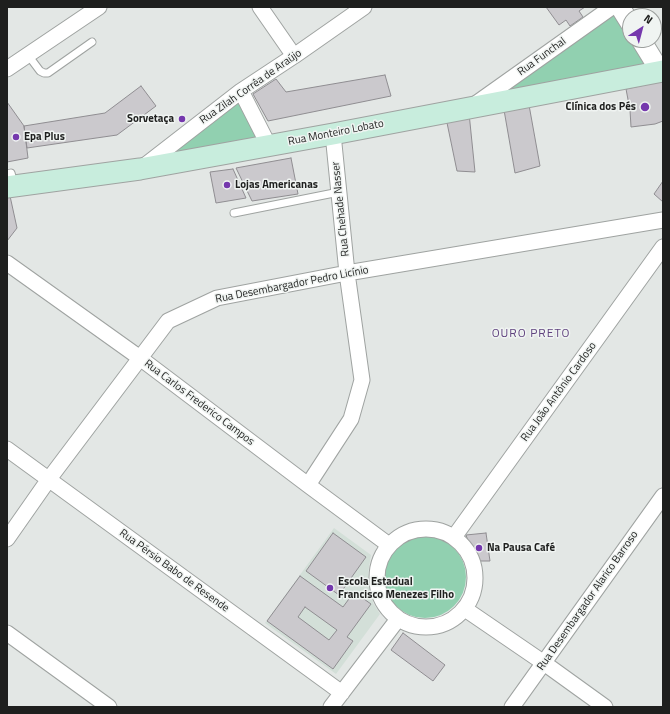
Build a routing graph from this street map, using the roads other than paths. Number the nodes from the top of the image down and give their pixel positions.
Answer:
1 (99, 7) edge
2 (260, 7) edge
3 (364, 7) edge
4 (612, 7) edge
5 (92, 42) dead end
6 (646, 48) edge
7 (28, 56) junction
8 (294, 56) junction
9 (7, 69) edge
10 (662, 71) edge
11 (241, 91) junction
12 (472, 107) junction
13 (333, 134) junction
14 (269, 146) junction
15 (140, 169) junction
16 (10, 182) edge
17 (339, 192) junction
18 (234, 213) dead end
19 (663, 220) edge
20 (663, 247) edge
21 (7, 263) edge
22 (347, 273) junction
23 (140, 358) junction
24 (7, 449) edge
25 (49, 479) junction
26 (308, 485) junction
27 (663, 496) edge
28 (454, 537) junction
29 (7, 539) edge
30 (389, 545) junction
31 (465, 609) junction
32 (398, 618) junction
33 (7, 633) edge
34 (544, 663) junction
35 (342, 693) junction
36 (109, 707) edge
37 (331, 707) edge
38 (512, 707) edge
39 (605, 707) edge

1 - 7 street
2 - 8 street
3 - 8 street, Rua Zilah Corrêa de Araújo
4 - 12 street, Rua Funchal
5 - 7 lane
6 - 10 street
7 - 9 street
8 - 11 street, Rua Zilah Corrêa de Araújo
10 - 12 main road, Rua Monteiro Lobato
11 - 14 street
11 - 15 street, Rua Zilah Corrêa de Araújo
12 - 13 main road, Rua Monteiro Lobato
13 - 14 main road, Rua Monteiro Lobato
13 - 17 street, Rua Chehade Nasser
14 - 15 main road, Rua Monteiro Lobato
15 - 16 main road, Rua Monteiro Lobato
17 - 18 lane
17 - 22 street, Rua Chehade Nasser
19 - 22 street, Rua Desembargador Pedro Licínio
20 - 28 street, Rua João Antônio Cardoso
21 - 23 street, Rua Carlos Frederico Campos
22 - 23 street, Rua Desembargador Pedro Licínio
22 - 26 street, Rua Chehade Nasser
23 - 25 street, Rua Desembargador Pedro Licínio
23 - 26 street, Rua Carlos Frederico Campos
24 - 25 street, Rua Pérsio Babo de Resende
25 - 29 street, Rua Desembargador Pedro Licínio
25 - 35 street, Rua Pérsio Babo de Resende
26 - 30 street, Rua Carlos Frederico Campos
27 - 34 street, Rua Desembargador Alarico Barroso
28 - 30 street
28 - 31 street
30 - 32 street
31 - 32 street
31 - 34 street
32 - 35 street
33 - 36 street
34 - 38 street, Rua Desembargador Alarico Barroso
34 - 39 street
35 - 37 street

